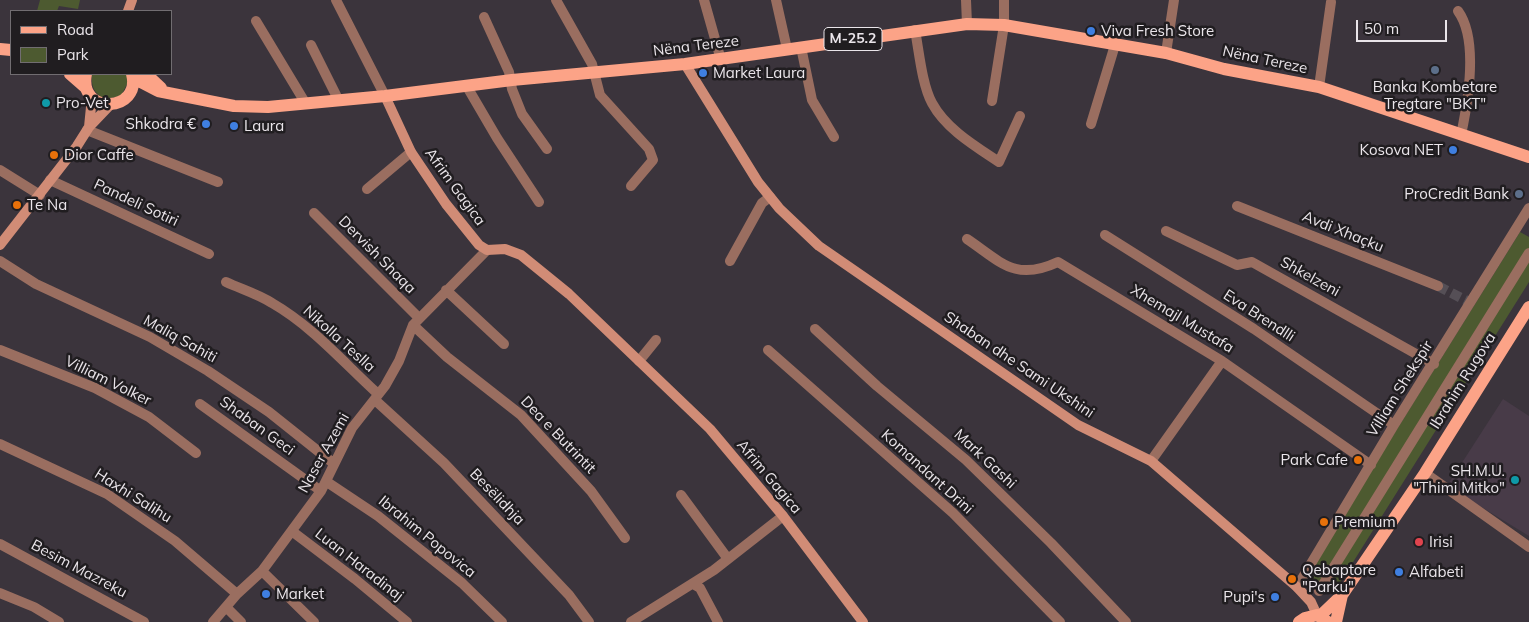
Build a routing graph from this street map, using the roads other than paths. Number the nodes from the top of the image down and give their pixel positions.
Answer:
1 (336, 0) edge
2 (556, 0) edge
3 (704, 0) edge
4 (776, 0) edge
5 (966, 0) edge
6 (1004, 0) edge
7 (1174, 0) edge
8 (1331, 2) dead end
9 (1458, 11) dead end
10 (484, 17) dead end
11 (256, 21) dead end
12 (967, 24) junction
13 (1004, 25) junction
14 (915, 30) junction
15 (311, 45) dead end
16 (1116, 45) junction
17 (801, 46) junction
18 (787, 49) junction
19 (1166, 53) junction
20 (721, 60) junction
21 (685, 64) junction
22 (594, 74) junction
23 (71, 75) edge
24 (86, 75) edge
25 (147, 75) edge
26 (132, 76) edge
27 (512, 80) junction
28 (466, 86) junction
29 (1319, 87) junction
30 (162, 91) junction
31 (89, 92) junction
32 (128, 95) junction
33 (385, 96) junction
34 (339, 101) junction
35 (992, 101) dead end
36 (110, 104) junction
37 (306, 104) junction
38 (1020, 116) dead end
39 (1092, 124) dead end
40 (88, 129) junction
41 (1461, 135) junction
42 (834, 137) dead end
43 (547, 149) dead end
44 (411, 152) junction
45 (1529, 158) edge
46 (0, 170) edge
47 (50, 180) junction
48 (218, 182) dead end
49 (631, 186) dead end
50 (367, 189) dead end
51 (40, 195) junction
52 (770, 197) junction
53 (539, 202) dead end
54 (1237, 206) dead end
55 (1529, 208) edge
56 (314, 213) dead end
57 (1166, 231) dead end
58 (1105, 235) dead end
59 (967, 239) dead end
60 (0, 245) edge
61 (487, 250) junction
62 (1529, 253) edge
63 (209, 254) dead end
64 (0, 261) edge
65 (730, 261) dead end
66 (226, 282) dead end
67 (1438, 286) tunnel mouth
68 (446, 290) junction
69 (1529, 307) edge
70 (416, 321) junction
71 (815, 329) dead end
72 (656, 340) dead end
73 (504, 344) dead end
74 (0, 350) edge
75 (768, 350) dead end
76 (639, 361) junction
77 (1222, 361) junction
78 (1434, 364) junction
79 (376, 397) junction
80 (200, 404) dead end
81 (1394, 426) junction
82 (0, 444) edge
83 (196, 453) dead end
84 (1151, 461) junction
85 (333, 463) junction
86 (1371, 465) junction
87 (1425, 473) junction
88 (324, 487) junction
89 (681, 495) dead end
90 (783, 516) junction
91 (293, 532) junction
92 (625, 538) dead end
93 (0, 544) edge
94 (1529, 547) edge
95 (728, 559) junction
96 (262, 571) junction
97 (693, 584) junction
98 (1297, 587) junction
99 (1319, 591) dead end
100 (0, 593) edge
101 (237, 594) junction
102 (1342, 595) junction
103 (227, 608) junction
104 (1322, 618) edge
105 (59, 622) edge
106 (144, 622) edge
107 (213, 622) edge
108 (241, 622) edge
109 (314, 622) edge
110 (407, 622) edge
111 (502, 622) edge
112 (589, 622) edge
113 (631, 622) edge
114 (718, 622) edge
115 (863, 622) edge
116 (1060, 622) edge
117 (1126, 622) edge
118 (1299, 622) edge
119 (1336, 622) edge

1 - 33 street
2 - 22 street
3 - 20 street
4 - 18 street
5 - 12 street
6 - 13 street
7 - 19 street
8 - 29 street, Nëna Tereze
9 - 41 street
10 - 27 street
11 - 37 street
12 - 13 main road, Nëna Tereze / M-25.2
12 - 14 main road, Nëna Tereze / M-25.2
13 - 16 main road, Nëna Tereze / M-25.2
13 - 35 street
14 - 17 main road, Nëna Tereze / M-25.2
14 - 38 street
15 - 34 street
16 - 19 main road, Nëna Tereze / M-25.2
16 - 39 street
17 - 18 main road, Nëna Tereze / M-25.2
17 - 42 street
18 - 20 main road, Nëna Tereze / M-25.2
19 - 29 main road, Nëna Tereze / M-25.2
20 - 21 main road, Nëna Tereze / M-25.2
21 - 22 main road, Nëna Tereze / M-25.2
21 - 52 street, Shaban dhe Sami Ukshini
22 - 27 main road, Nëna Tereze / M-25.2
22 - 49 street
23 - 31 main road
24 - 31 main road
25 - 30 main road
26 - 30 main road, Nëna Tereze / M-25.2
26 - 32 main road, M-25.2
27 - 28 main road, Nëna Tereze / M-25.2
27 - 43 street
28 - 33 main road, Nëna Tereze / M-25.2
28 - 53 street
29 - 41 main road, Nëna Tereze / M-25.2
30 - 32 main road, Nëna Tereze / M-25.2
30 - 37 main road, Nëna Tereze / M-25.2
31 - 36 main road
31 - 40 street
32 - 36 main road, M-25.2
33 - 34 main road, Nëna Tereze / M-25.2
33 - 44 street, Afrim Gagica
34 - 37 main road, Nëna Tereze / M-25.2
36 - 40 street
40 - 47 street
40 - 48 street
41 - 45 main road, Nëna Tereze / M-25.2
44 - 50 street, Afrim Gagica
44 - 61 street, Afrim Gagica
46 - 51 street
47 - 51 street
47 - 63 street, Pandeli Sotiri
51 - 60 street
52 - 65 street
52 - 84 street, Shaban dhe Sami Ukshini
54 - 67 street, Avdi Xhaçku
55 - 78 street, Villiam Shekspir
56 - 70 street, Dervish Shaqa
57 - 78 street, Shkelzeni
58 - 81 street, Eva Brendlli
59 - 77 street, Xhemajl Mustafa
61 - 68 street, Naser Azemi
61 - 76 street, Afrim Gagica
62 - 99 street
64 - 85 street, Maliq Sahiti
66 - 79 street, Nikolla Teslla
68 - 70 street, Naser Azemi
68 - 73 street
69 - 87 main road, Ibrahim Rugova
70 - 79 street, Naser Azemi
70 - 92 street, Dea e Butrintit
71 - 117 street, Mark Gashi
72 - 76 street
74 - 83 street, Villiam Volker
75 - 116 street, Komandant Drini
76 - 90 street, Afrim Gagica
77 - 84 street
77 - 86 street, Xhemajl Mustafa
78 - 81 street, Villiam Shekspir
79 - 85 street, Naser Azemi
79 - 112 street, Besëlidhja
80 - 88 street, Shaban Geci
81 - 86 street, Villiam Shekspir
82 - 101 street, Haxhi Salihu
84 - 98 street, Shaban dhe Sami Ukshini
85 - 88 street, Naser Azemi
86 - 98 street, Villiam Shekspir
87 - 94 street
87 - 102 main road, Ibrahim Rugova
88 - 91 street, Naser Azemi
88 - 111 street, Ibrahim Popovica
89 - 95 street
90 - 95 street
90 - 115 street, Afrim Gagica
91 - 96 street, Naser Azemi
91 - 110 street, Luan Haradinaj
93 - 106 street, Besim Mazreku
95 - 97 street
96 - 101 street, Naser Azemi
96 - 109 street
97 - 113 street
97 - 114 street
98 - 104 street, Shaban dhe Sami Ukshini
100 - 105 street
101 - 103 street, Naser Azemi
102 - 104 main road, Ibrahim Rugova
102 - 119 main road, Ibrahim Rugova
103 - 107 street, Naser Azemi
103 - 108 street
104 - 118 main road, Ibrahim Rugova

